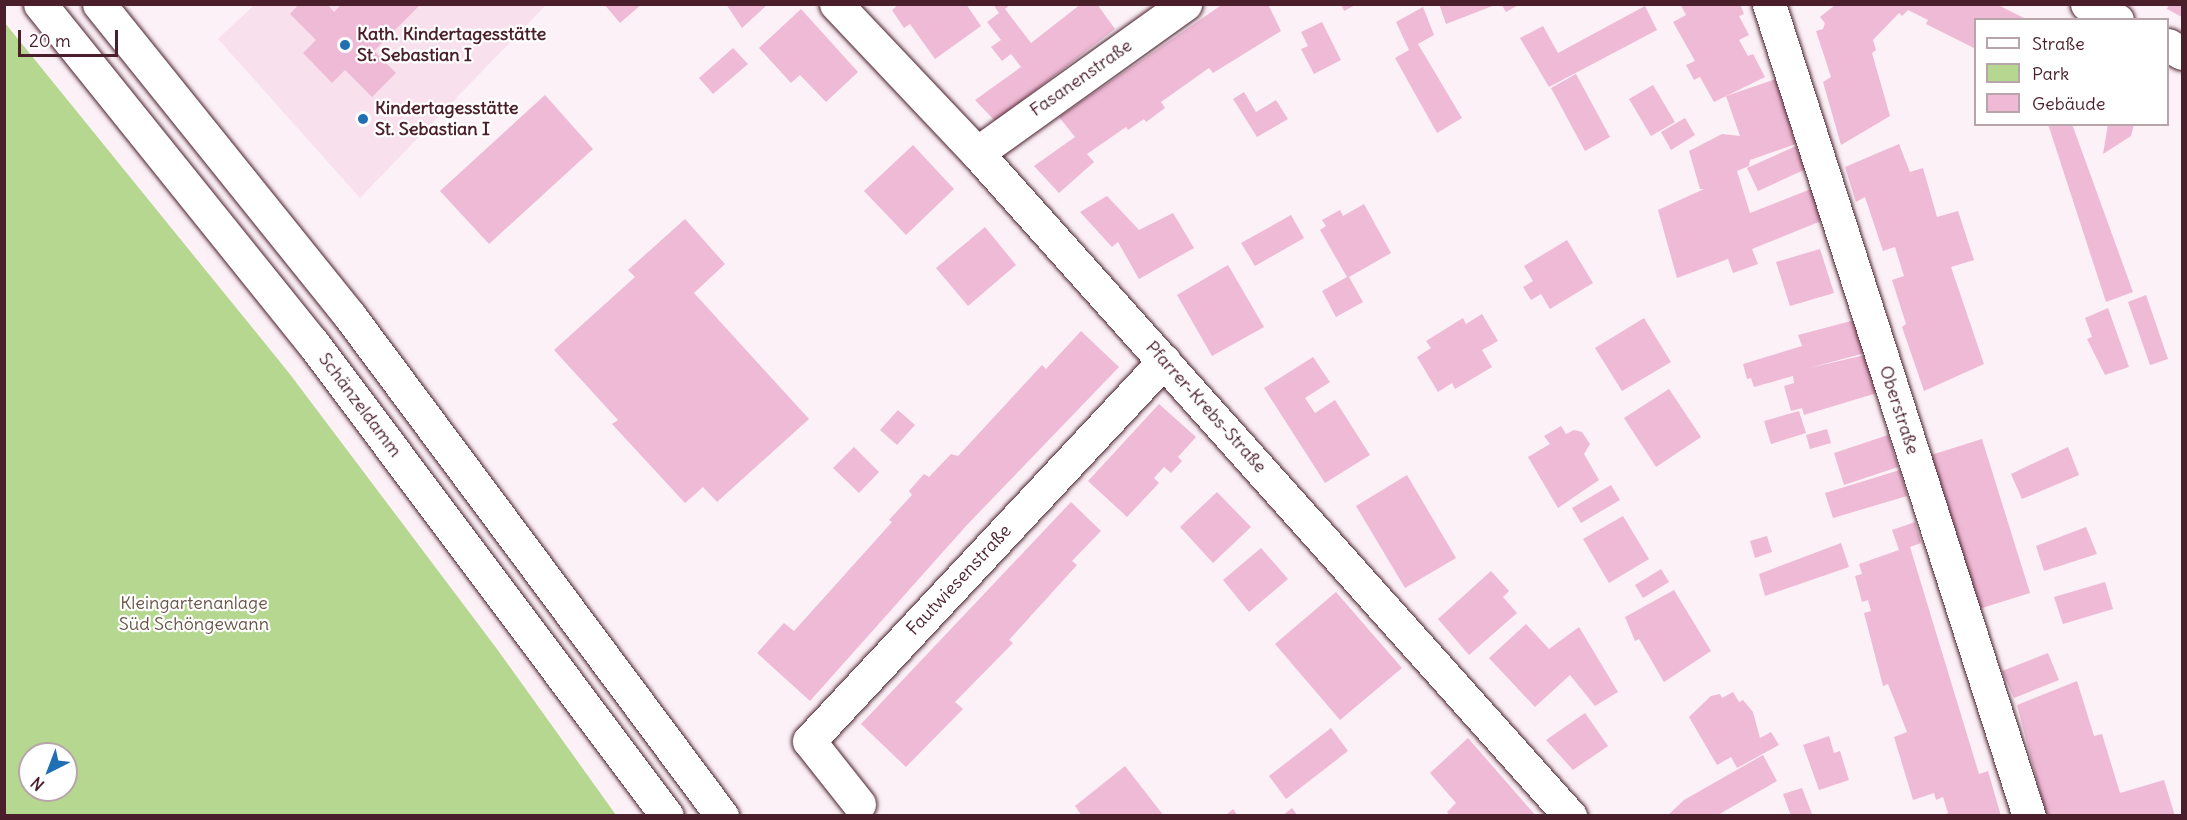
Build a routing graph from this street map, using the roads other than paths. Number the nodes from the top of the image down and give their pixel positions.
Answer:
1 (40, 4) edge
2 (99, 4) edge
3 (836, 4) edge
4 (1185, 4) edge
5 (1769, 4) edge
6 (2087, 4) edge
7 (2112, 18) edge
8 (977, 153) junction
9 (1164, 361) junction
10 (859, 804) dead end
11 (667, 816) edge
12 (722, 816) edge
13 (1570, 816) edge
14 (2029, 816) edge

1 - 11 street, Schänzeldamm
2 - 12 street
3 - 8 street, Pfarrer-Krebs-Straße
4 - 8 street, Fasanenstraße
5 - 14 street, Oberstraße
6 - 7 street
8 - 9 street, Pfarrer-Krebs-Straße
9 - 10 street, Fautwiesenstraße
9 - 13 street, Pfarrer-Krebs-Straße

